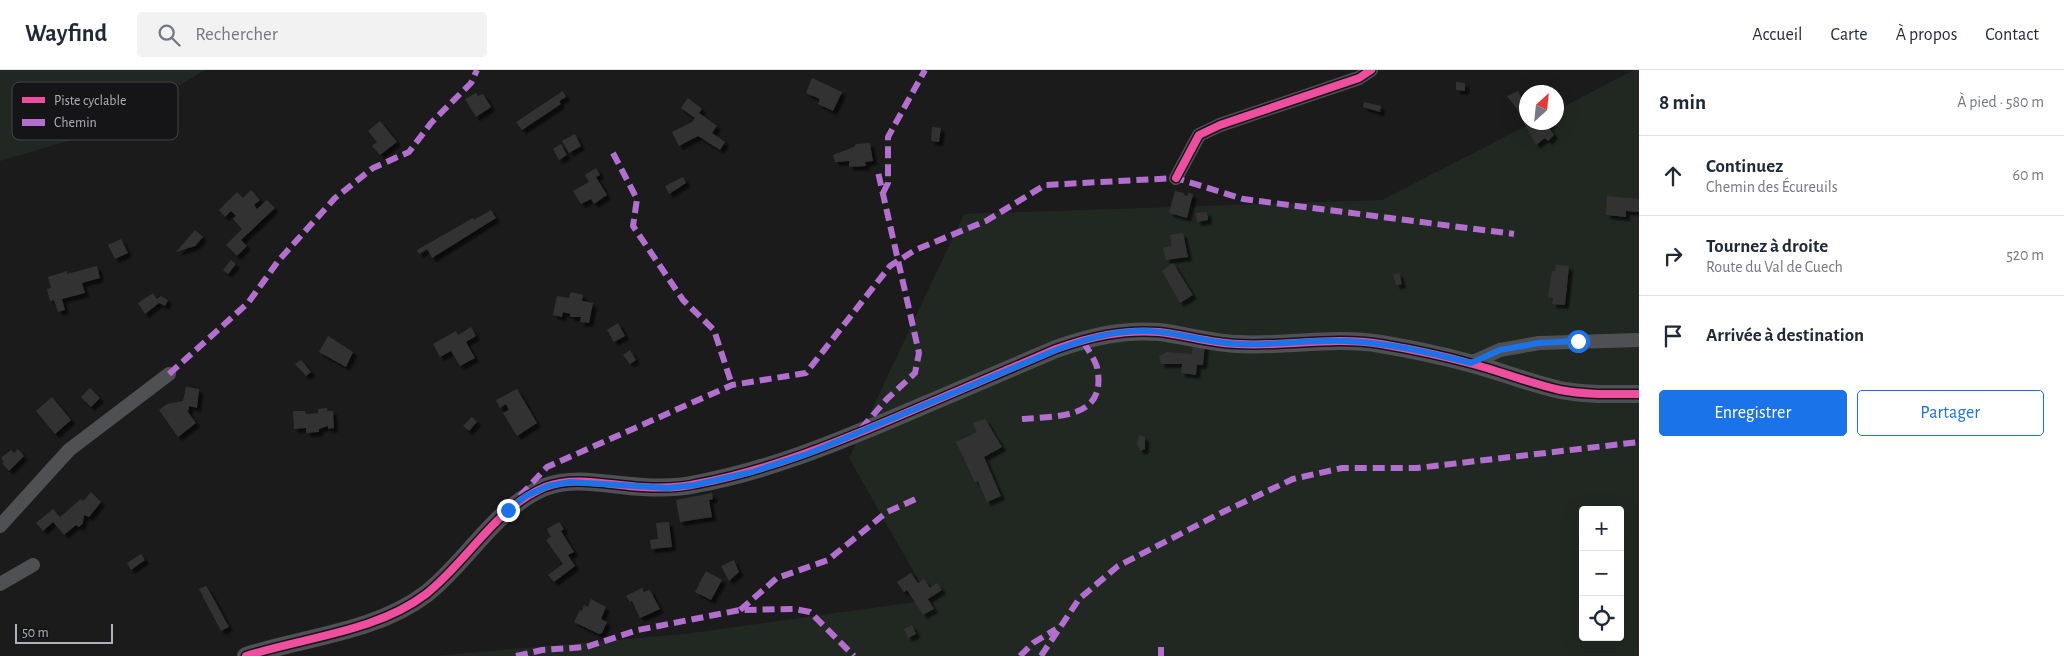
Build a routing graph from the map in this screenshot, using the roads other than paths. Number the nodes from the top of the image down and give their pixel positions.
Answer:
1 (1372, 70) edge
2 (1176, 178) dead end
3 (1639, 340) edge
4 (1471, 363) junction
5 (168, 374) dead end
6 (1639, 394) edge
7 (0, 526) edge
8 (33, 565) dead end
9 (0, 584) edge
10 (246, 656) edge

1 - 2 street
3 - 4 street
4 - 6 street
4 - 10 street
5 - 7 street
8 - 9 street

